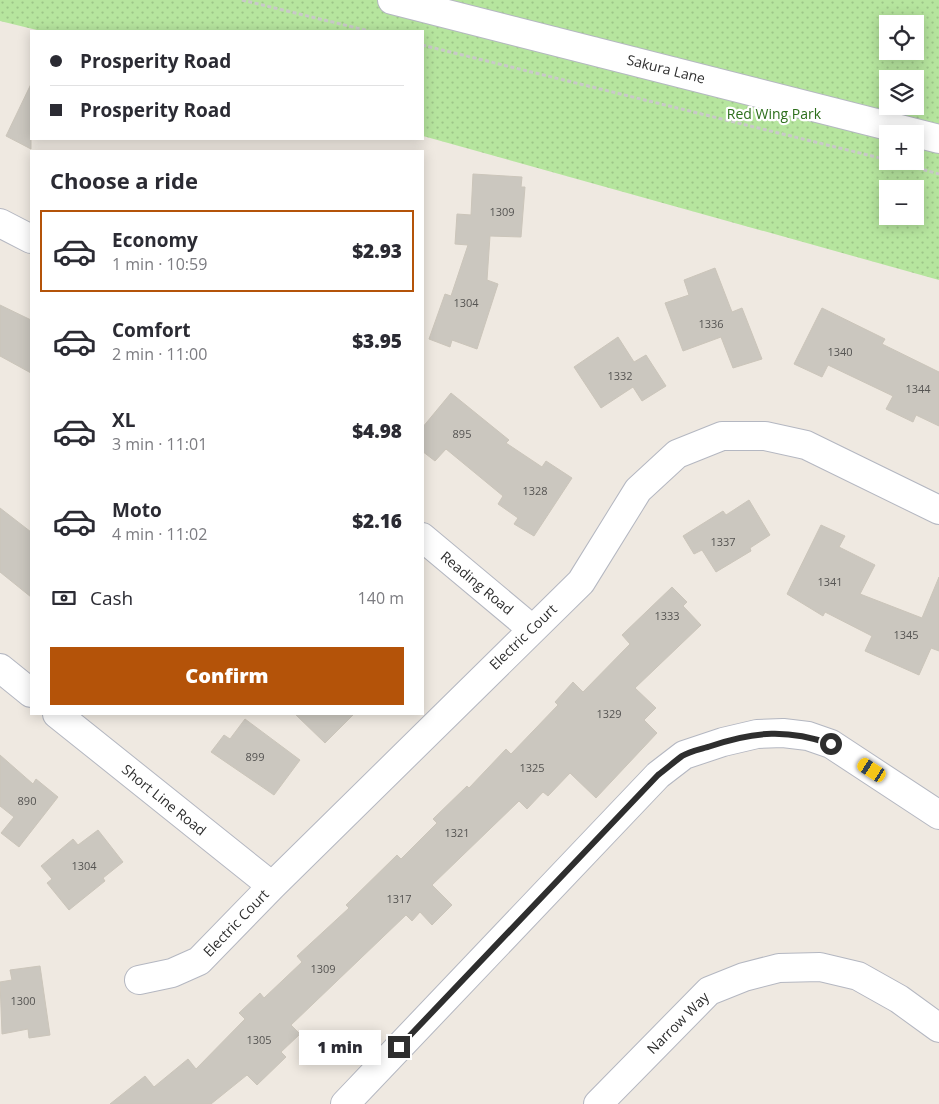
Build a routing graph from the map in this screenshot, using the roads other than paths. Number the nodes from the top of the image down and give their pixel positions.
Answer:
1 (392, 0) edge
2 (939, 139) edge
3 (0, 223) edge
4 (30, 238) edge
5 (939, 510) edge
6 (424, 539) edge
7 (532, 629) junction
8 (0, 668) edge
9 (30, 692) edge
10 (58, 715) edge
11 (939, 815) edge
12 (272, 886) junction
13 (138, 980) dead end
14 (939, 1028) edge
15 (345, 1104) edge
16 (598, 1104) edge

1 - 2 street, Sakura Lane
3 - 4 street
5 - 7 street, Electric Court
6 - 7 street, Reading Road
7 - 12 street, Electric Court
8 - 9 street
10 - 12 street, Short Line Road
11 - 15 street
12 - 13 street, Electric Court
14 - 16 street, Narrow Way

